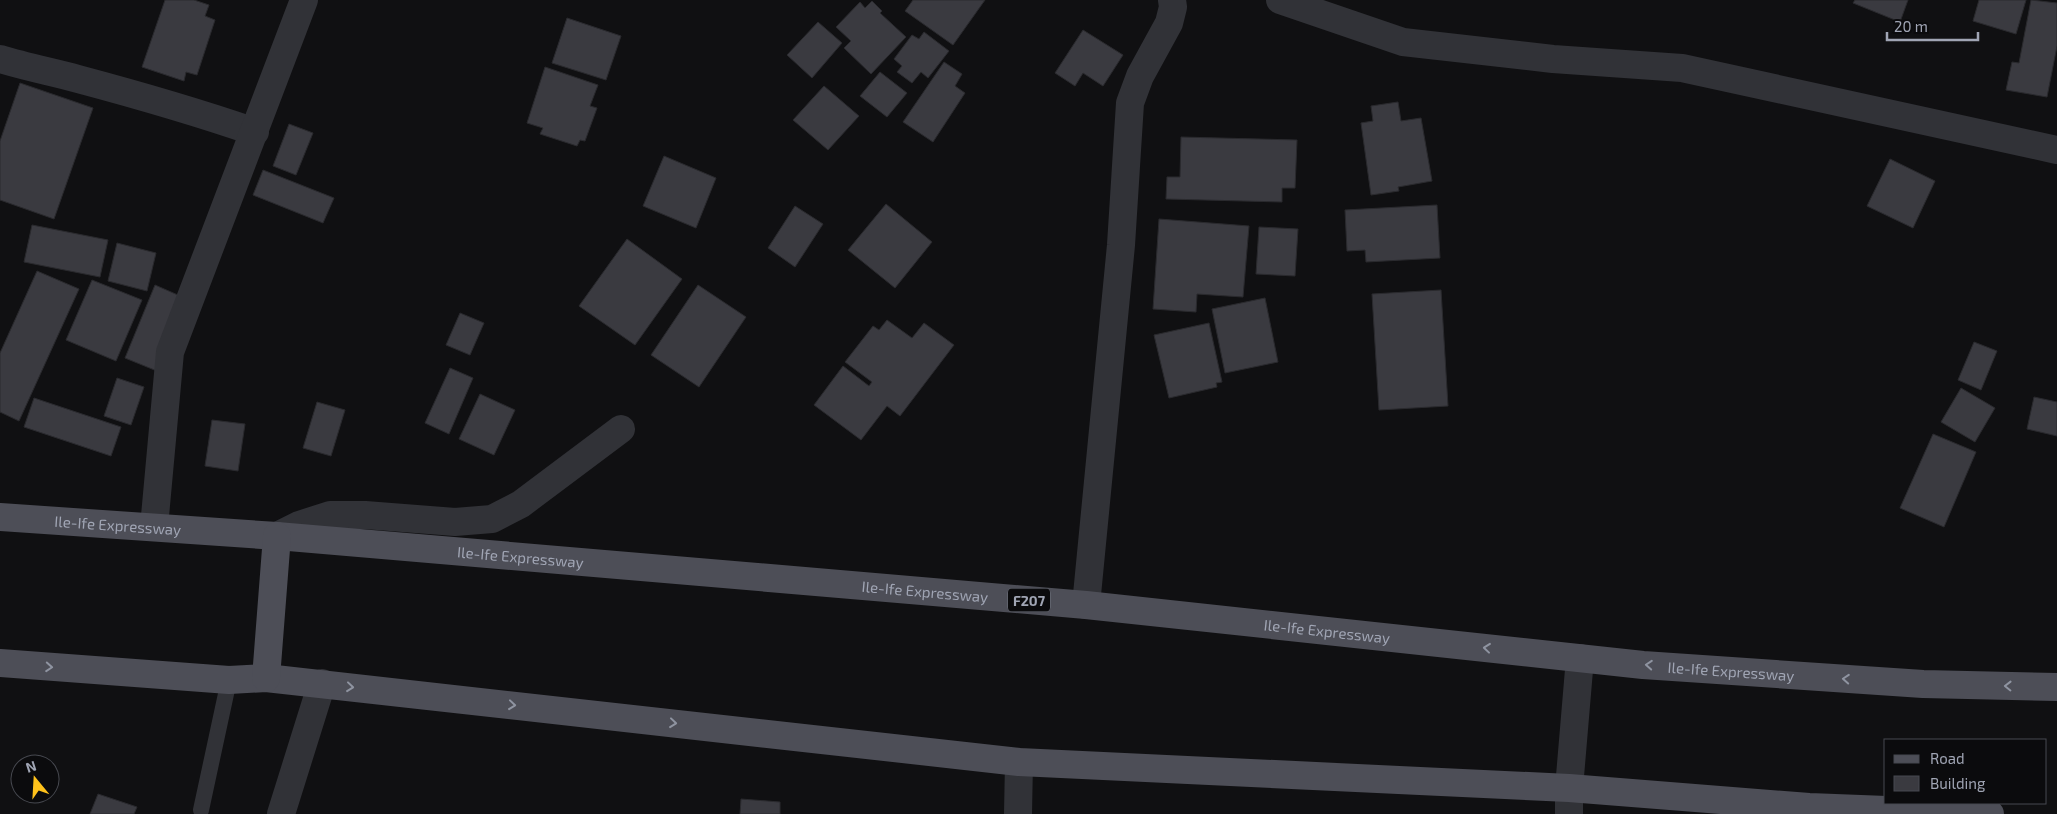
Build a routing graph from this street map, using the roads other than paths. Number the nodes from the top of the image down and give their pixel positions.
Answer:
1 (304, 0) edge
2 (1172, 0) edge
3 (1280, 0) edge
4 (0, 59) edge
5 (255, 132) junction
6 (2057, 150) edge
7 (620, 429) dead end
8 (0, 517) edge
9 (154, 527) junction
10 (277, 536) junction
11 (1086, 605) junction
12 (1580, 658) junction
13 (0, 664) edge
14 (266, 678) junction
15 (229, 680) junction
16 (322, 683) junction
17 (2057, 687) edge
18 (1019, 762) junction
19 (1569, 801) edge
20 (201, 810) dead end
21 (281, 814) edge
22 (1018, 814) edge
23 (1990, 814) edge

1 - 5 street
2 - 11 street
3 - 6 street
4 - 5 street
5 - 9 street
7 - 10 street
8 - 9 main road, Ile-Ife Expressway / F207
9 - 10 main road, Ile-Ife Expressway / F207
10 - 11 main road, Ile-Ife Expressway / F207
10 - 14 main road
12 -> 11 main road, Ile-Ife Expressway / F207
17 -> 12 main road, Ile-Ife Expressway / F207
12 - 19 street
13 -> 15 main road
14 - 15 main road
14 - 16 main road
15 - 20 lane
16 -> 18 main road
16 - 21 street
18 - 19 main road
18 - 22 street
19 - 23 main road

